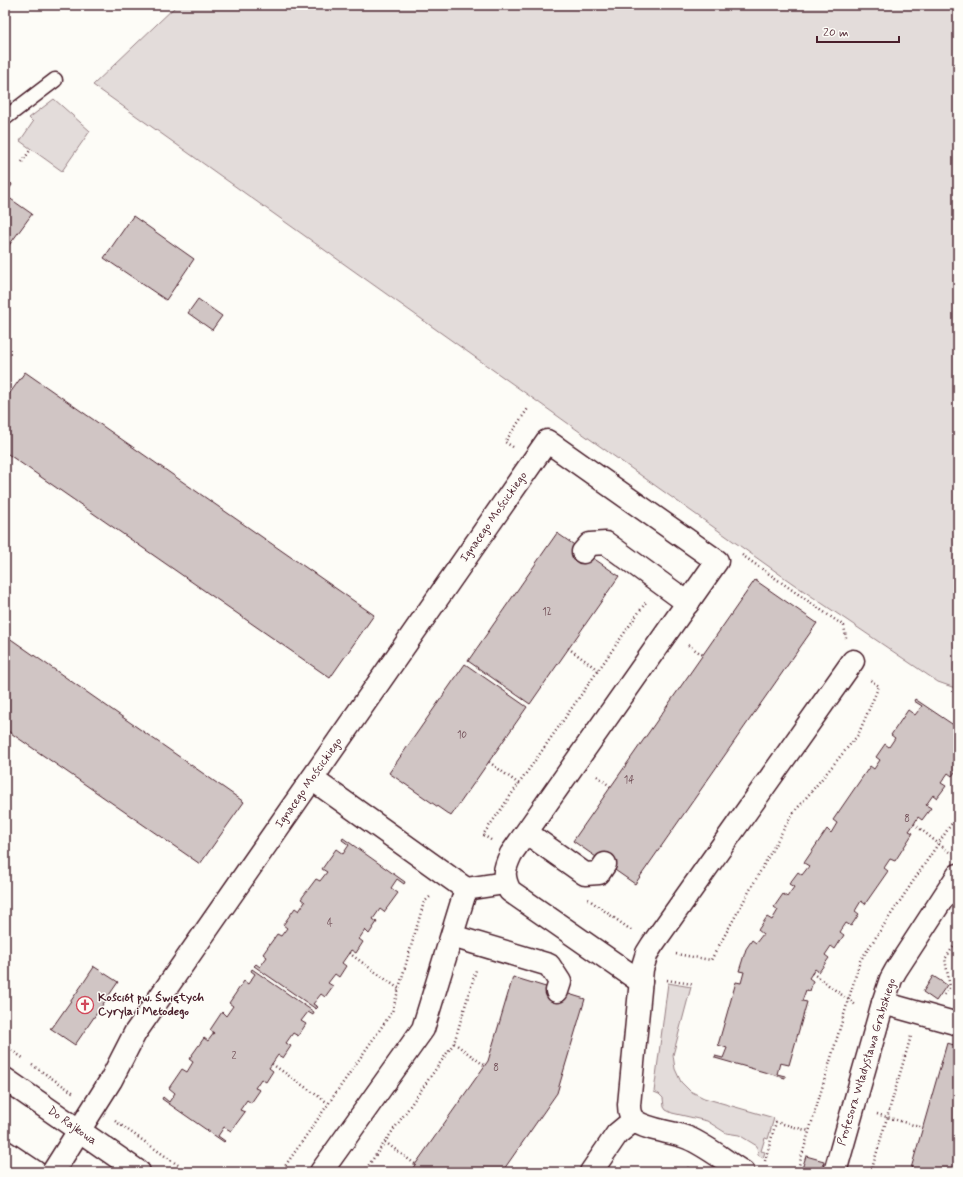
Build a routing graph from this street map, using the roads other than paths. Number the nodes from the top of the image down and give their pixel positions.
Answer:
1 (55, 80) dead end
2 (5, 118) edge
3 (583, 552) dead end
4 (688, 603) junction
5 (851, 663) road end
6 (312, 779) junction
7 (527, 833) junction
8 (605, 864) dead end
9 (956, 865) edge
10 (458, 883) junction
11 (505, 883) junction
12 (452, 936) junction
13 (640, 982) junction
14 (558, 991) dead end
15 (880, 1013) junction
16 (958, 1024) edge
17 (5, 1079) edge
18 (634, 1120) junction
19 (80, 1131) junction
20 (5, 1152) edge
21 (735, 1167) edge
22 (35, 1172) edge
23 (53, 1172) edge
24 (139, 1172) edge
25 (321, 1172) edge
26 (591, 1172) edge
27 (835, 1172) edge

1 - 2 lane
3 - 4 street
4 - 6 street, Ignacego Mościckiego
4 - 7 street
5 - 13 street
6 - 10 street
6 - 19 street, Ignacego Mościckiego
7 - 8 street
7 - 11 street
9 - 15 street, Profesora Władysława Grabskiego
10 - 11 street
10 - 12 street
11 - 13 street
12 - 14 street
12 - 25 street
13 - 18 street
15 - 16 street
15 - 27 street, Profesora Władysława Grabskiego
17 - 19 street, Do Rajkowa
18 - 21 street
18 - 26 street
19 - 23 street, Ignacego Mościckiego
19 - 24 street, Do Rajkowa
20 - 22 street

